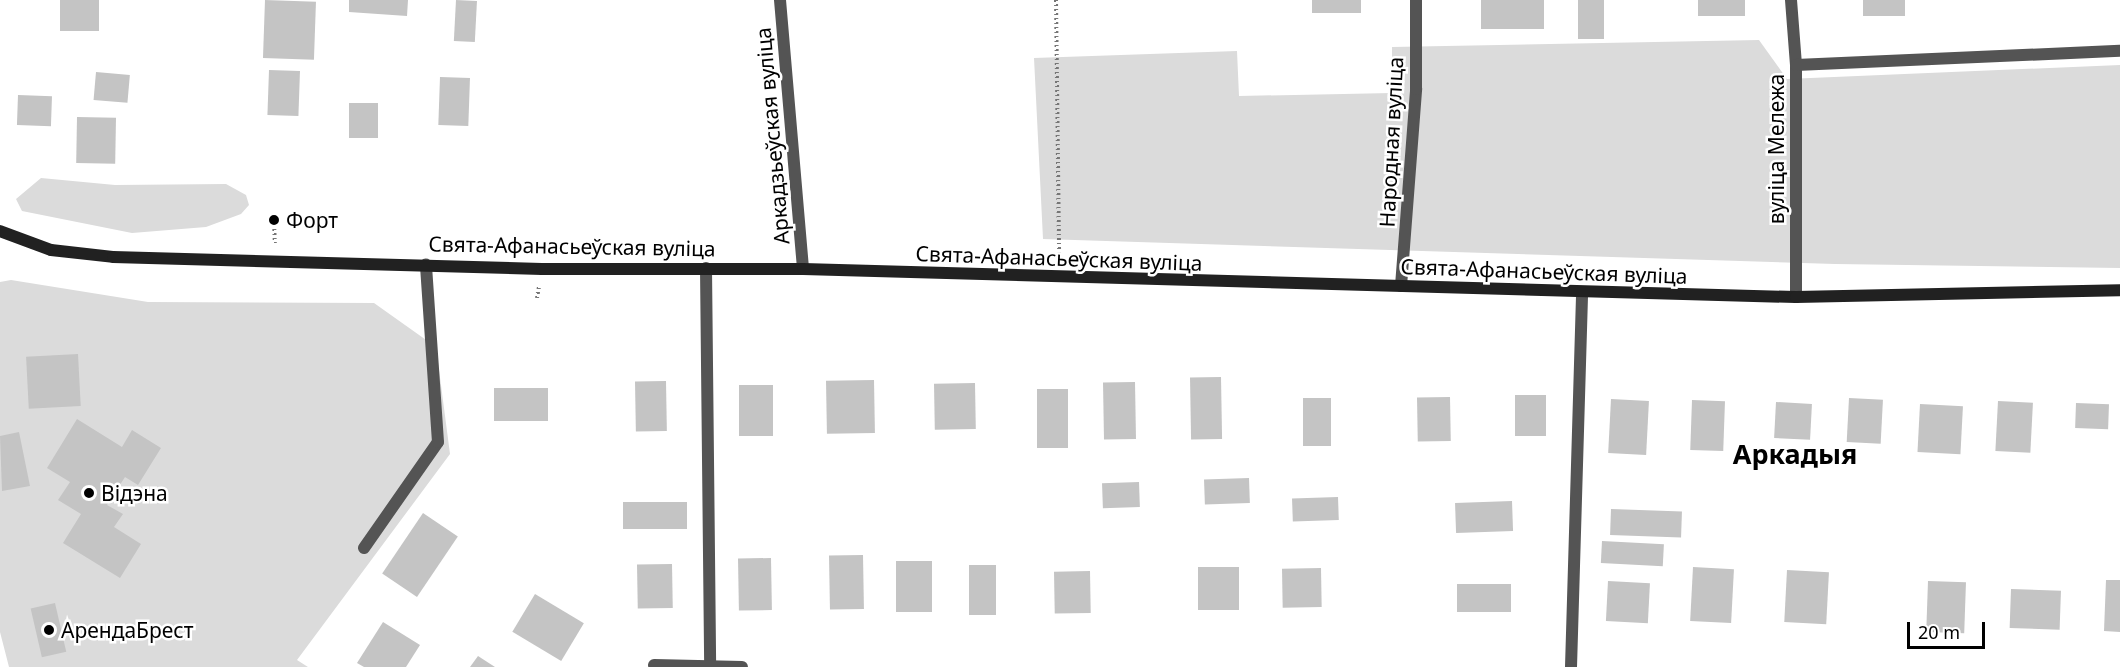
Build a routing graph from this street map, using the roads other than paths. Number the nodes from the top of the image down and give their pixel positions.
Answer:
1 (780, 0) edge
2 (1416, 0) edge
3 (1791, 0) edge
4 (2120, 51) edge
5 (1796, 65) junction
6 (0, 231) edge
7 (426, 264) junction
8 (706, 268) junction
9 (803, 269) junction
10 (1401, 286) junction
11 (2120, 290) edge
12 (1582, 292) junction
13 (1796, 297) junction
14 (364, 548) dead end
15 (654, 665) dead end
16 (710, 666) edge
17 (742, 667) edge
18 (1571, 667) edge

1 - 9 street, Аркадзьеўская вуліца
2 - 10 street, Народная вуліца
3 - 5 street, вуліца Мележа
4 - 5 street
5 - 13 street, вуліца Мележа
6 - 7 street, Свята-Афанасьеўская вуліца
7 - 8 street, Свята-Афанасьеўская вуліца
7 - 14 street
8 - 9 street, Свята-Афанасьеўская вуліца
8 - 16 street
9 - 10 street, Свята-Афанасьеўская вуліца
10 - 12 street, Свята-Афанасьеўская вуліца
11 - 13 street, Свята-Афанасьеўская вуліца
12 - 13 street, Свята-Афанасьеўская вуліца
12 - 18 street
15 - 16 street
16 - 17 street

